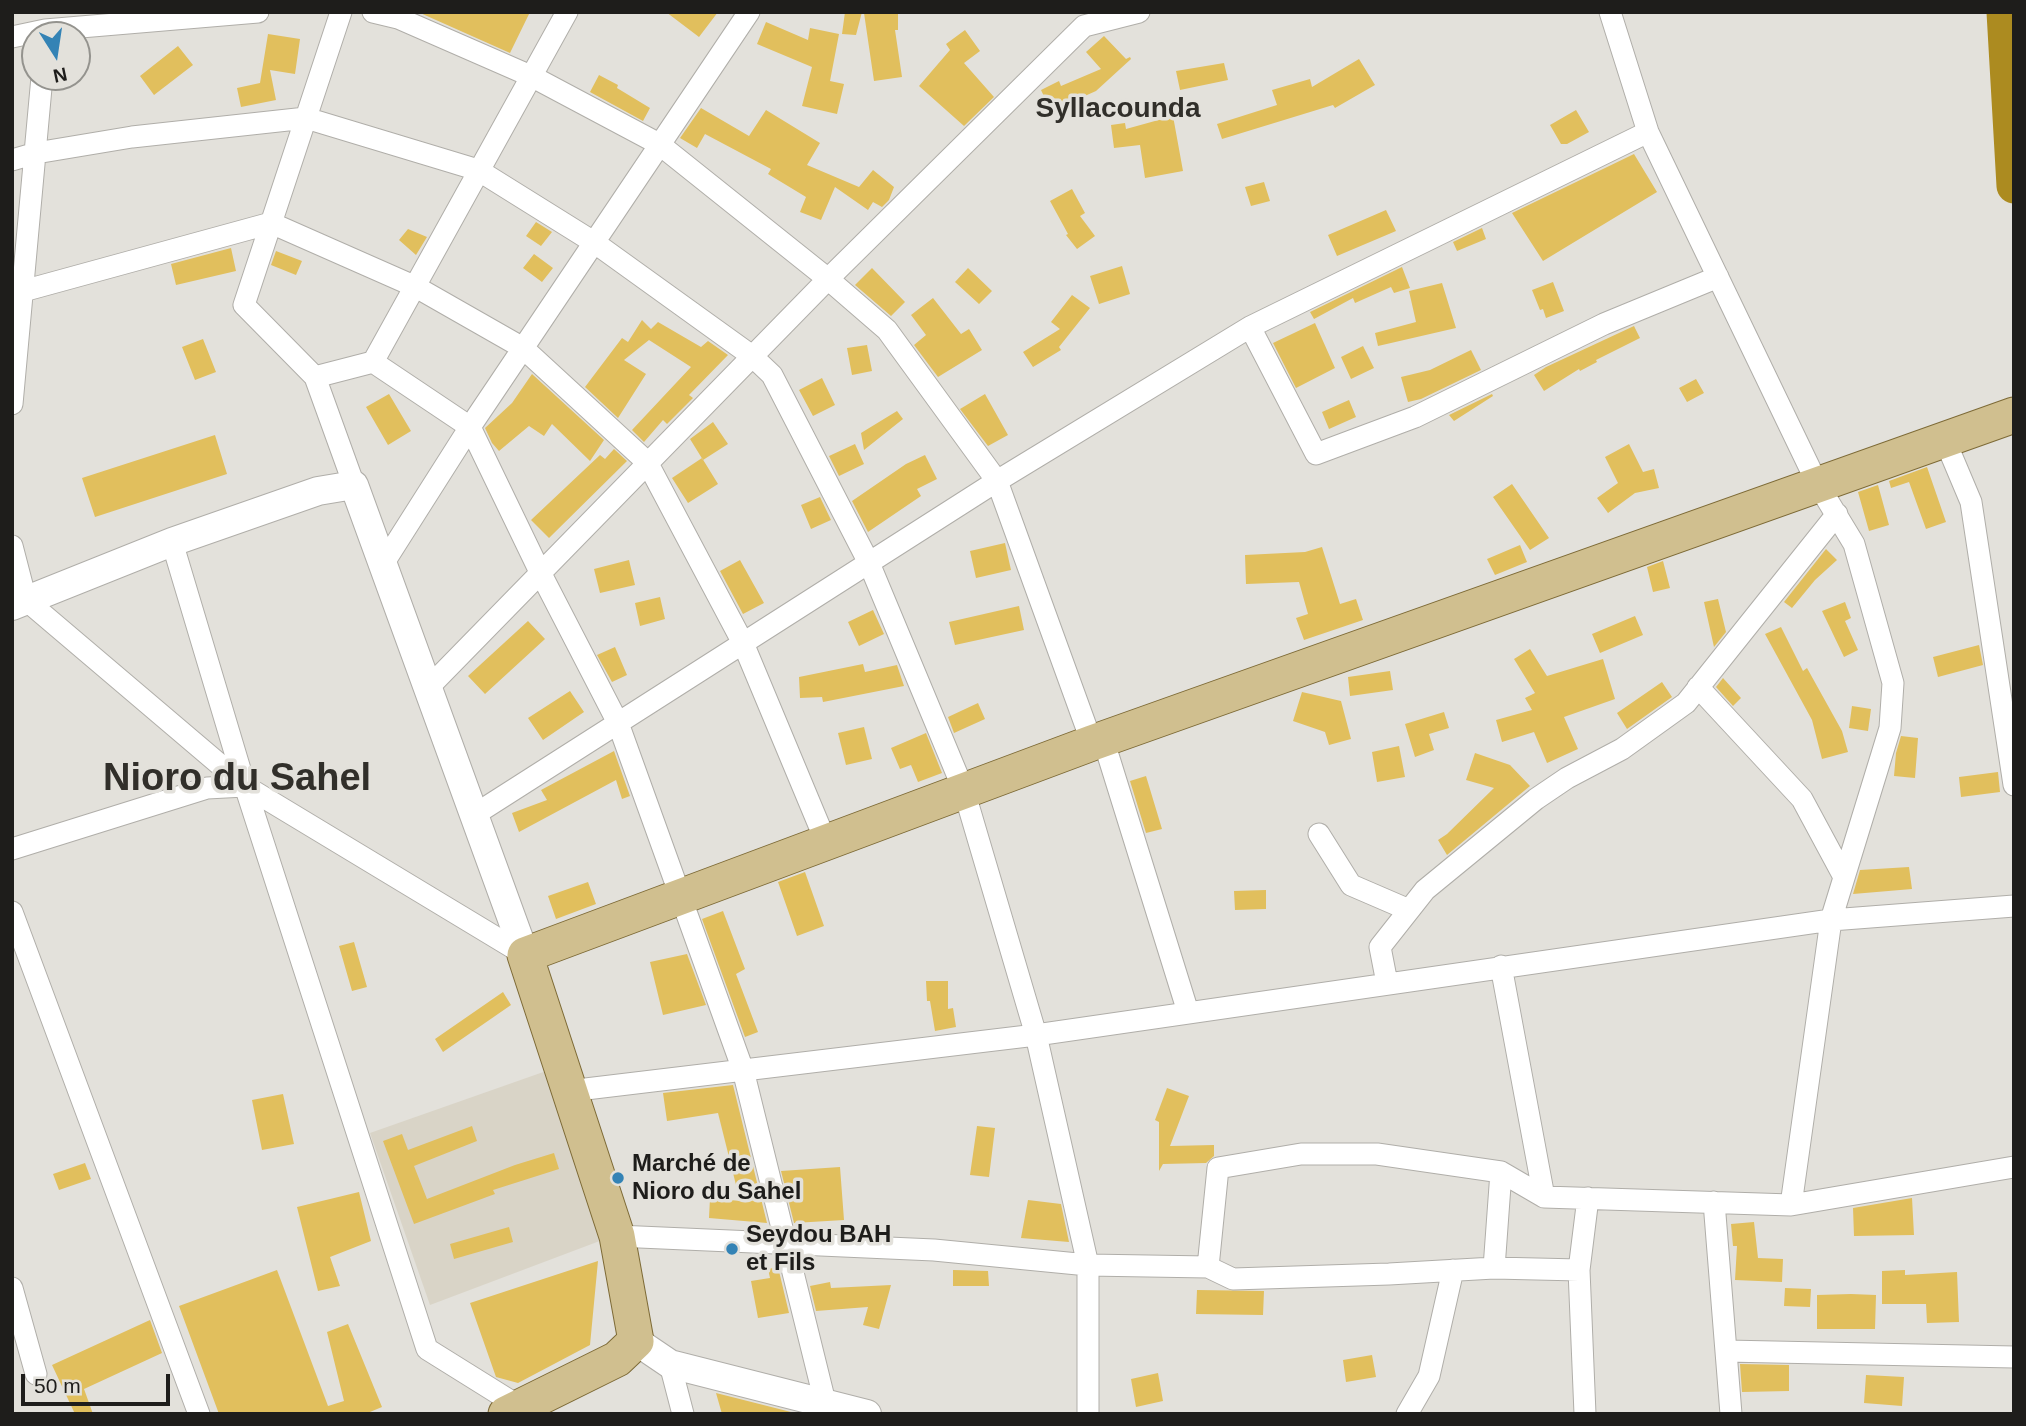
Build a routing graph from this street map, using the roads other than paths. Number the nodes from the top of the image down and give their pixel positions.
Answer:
1 (258, 12) edge
2 (341, 12) edge
3 (373, 12) edge
4 (567, 12) edge
5 (749, 12) edge
6 (1139, 12) edge
7 (1610, 12) edge
8 (91, 23) edge
9 (533, 77) junction
10 (40, 91) edge
11 (306, 118) junction
12 (1648, 132) junction
13 (659, 144) junction
14 (36, 153) junction
15 (12, 160) edge
16 (478, 170) junction
17 (271, 223) junction
18 (595, 243) junction
19 (1718, 277) junction
20 (828, 279) junction
21 (416, 287) junction
22 (17, 292) edge
23 (1250, 327) junction
24 (523, 348) junction
25 (752, 356) junction
26 (373, 362) junction
27 (315, 377) junction
28 (12, 404) edge
29 (2014, 415) edge
30 (470, 427) junction
31 (1958, 434) junction
32 (648, 462) junction
33 (997, 481) junction
34 (1817, 483) junction
35 (354, 485) junction
36 (1837, 514) junction
37 (172, 542) junction
38 (12, 546) edge
39 (869, 562) junction
40 (383, 564) junction
41 (540, 572) junction
42 (19, 603) edge
43 (743, 643) junction
44 (1698, 687) junction
45 (428, 688) junction
46 (618, 723) junction
47 (1097, 741) junction
48 (2014, 785) edge
49 (245, 786) junction
50 (964, 791) junction
51 (474, 815) junction
52 (1319, 834) dead end
53 (826, 842) junction
54 (12, 849) edge
55 (1844, 877) junction
56 (680, 897) junction
57 (2014, 906) edge
58 (1409, 910) junction
59 (12, 912) edge
60 (1831, 920) junction
61 (525, 956) junction
62 (1501, 966) junction
63 (1387, 983) junction
64 (1188, 1012) junction
65 (1036, 1035) junction
66 (743, 1070) junction
67 (569, 1090) junction
68 (2014, 1167) edge
69 (1501, 1172) junction
70 (1544, 1197) junction
71 (1588, 1198) junction
72 (1714, 1202) junction
73 (1791, 1205) junction
74 (617, 1236) junction
75 (787, 1244) junction
76 (1088, 1265) junction
77 (1208, 1267) junction
78 (1494, 1268) junction
79 (1453, 1270) junction
80 (1579, 1270) junction
81 (12, 1289) edge
82 (636, 1341) junction
83 (1726, 1351) junction
84 (2014, 1357) edge
85 (670, 1364) junction
86 (36, 1374) dead end
87 (825, 1408) edge
88 (513, 1410) edge
89 (199, 1414) edge
90 (683, 1414) edge
91 (867, 1414) edge
92 (1088, 1414) edge
93 (1408, 1414) edge
94 (1585, 1414) edge
95 (1731, 1414) edge

1 - 8 street
2 - 11 street
3 - 9 street
4 - 9 street
5 - 13 street
6 - 20 street
7 - 12 street
9 - 13 street
9 - 16 street
10 - 14 street
11 - 14 street
11 - 16 street
11 - 17 street
12 - 19 street
12 - 23 street
13 - 18 street
13 - 20 street
14 - 15 street
14 - 22 street
16 - 18 street
16 - 21 street
17 - 21 street
17 - 22 street
17 - 27 street
18 - 24 street
18 - 25 street
19 - 23 street
19 - 34 street
20 - 25 street
20 - 33 street
21 - 24 street
21 - 26 street
22 - 28 street
23 - 33 street
24 - 30 street
24 - 32 street
25 - 32 street
25 - 39 street
26 - 27 street
26 - 30 street
27 - 35 street
29 - 31 main road
30 - 40 street
30 - 41 street
31 - 34 main road
31 - 48 street
32 - 41 street
32 - 43 street
33 - 39 street
33 - 47 street
34 - 36 street
34 - 47 main road
35 - 37 street
35 - 40 street
36 - 44 street
36 - 55 street
37 - 42 street
37 - 49 street
38 - 42 street
39 - 43 street
39 - 50 street
40 - 45 street
41 - 45 street
41 - 46 street
42 - 49 street
43 - 46 street
43 - 53 street
44 - 55 street
44 - 58 street
45 - 51 street
46 - 51 street
46 - 56 street
47 - 50 main road
47 - 64 street
49 - 54 street
49 - 61 street
49 - 88 street
50 - 53 main road
50 - 65 street
51 - 61 street
52 - 58 street
53 - 56 main road
55 - 60 street
56 - 61 main road
56 - 66 street
57 - 60 street
58 - 63 street
59 - 89 street
60 - 62 street
60 - 73 street
61 - 67 main road
62 - 63 street
62 - 70 street
63 - 64 street
64 - 65 street
65 - 66 street
65 - 76 street
66 - 67 street
66 - 75 street
67 - 74 main road
68 - 73 street
69 - 70 street
69 - 77 street
69 - 78 street
70 - 71 street
71 - 72 street
71 - 80 street
72 - 73 street
72 - 83 street
74 - 75 street
74 - 82 main road
75 - 76 street
75 - 87 street
76 - 77 street
76 - 92 street
77 - 79 street
78 - 79 street
78 - 80 street
79 - 93 street
80 - 94 street
81 - 86 street
82 - 85 street
82 - 88 main road
83 - 84 street
83 - 95 street
85 - 87 street
85 - 90 street
87 - 91 street

